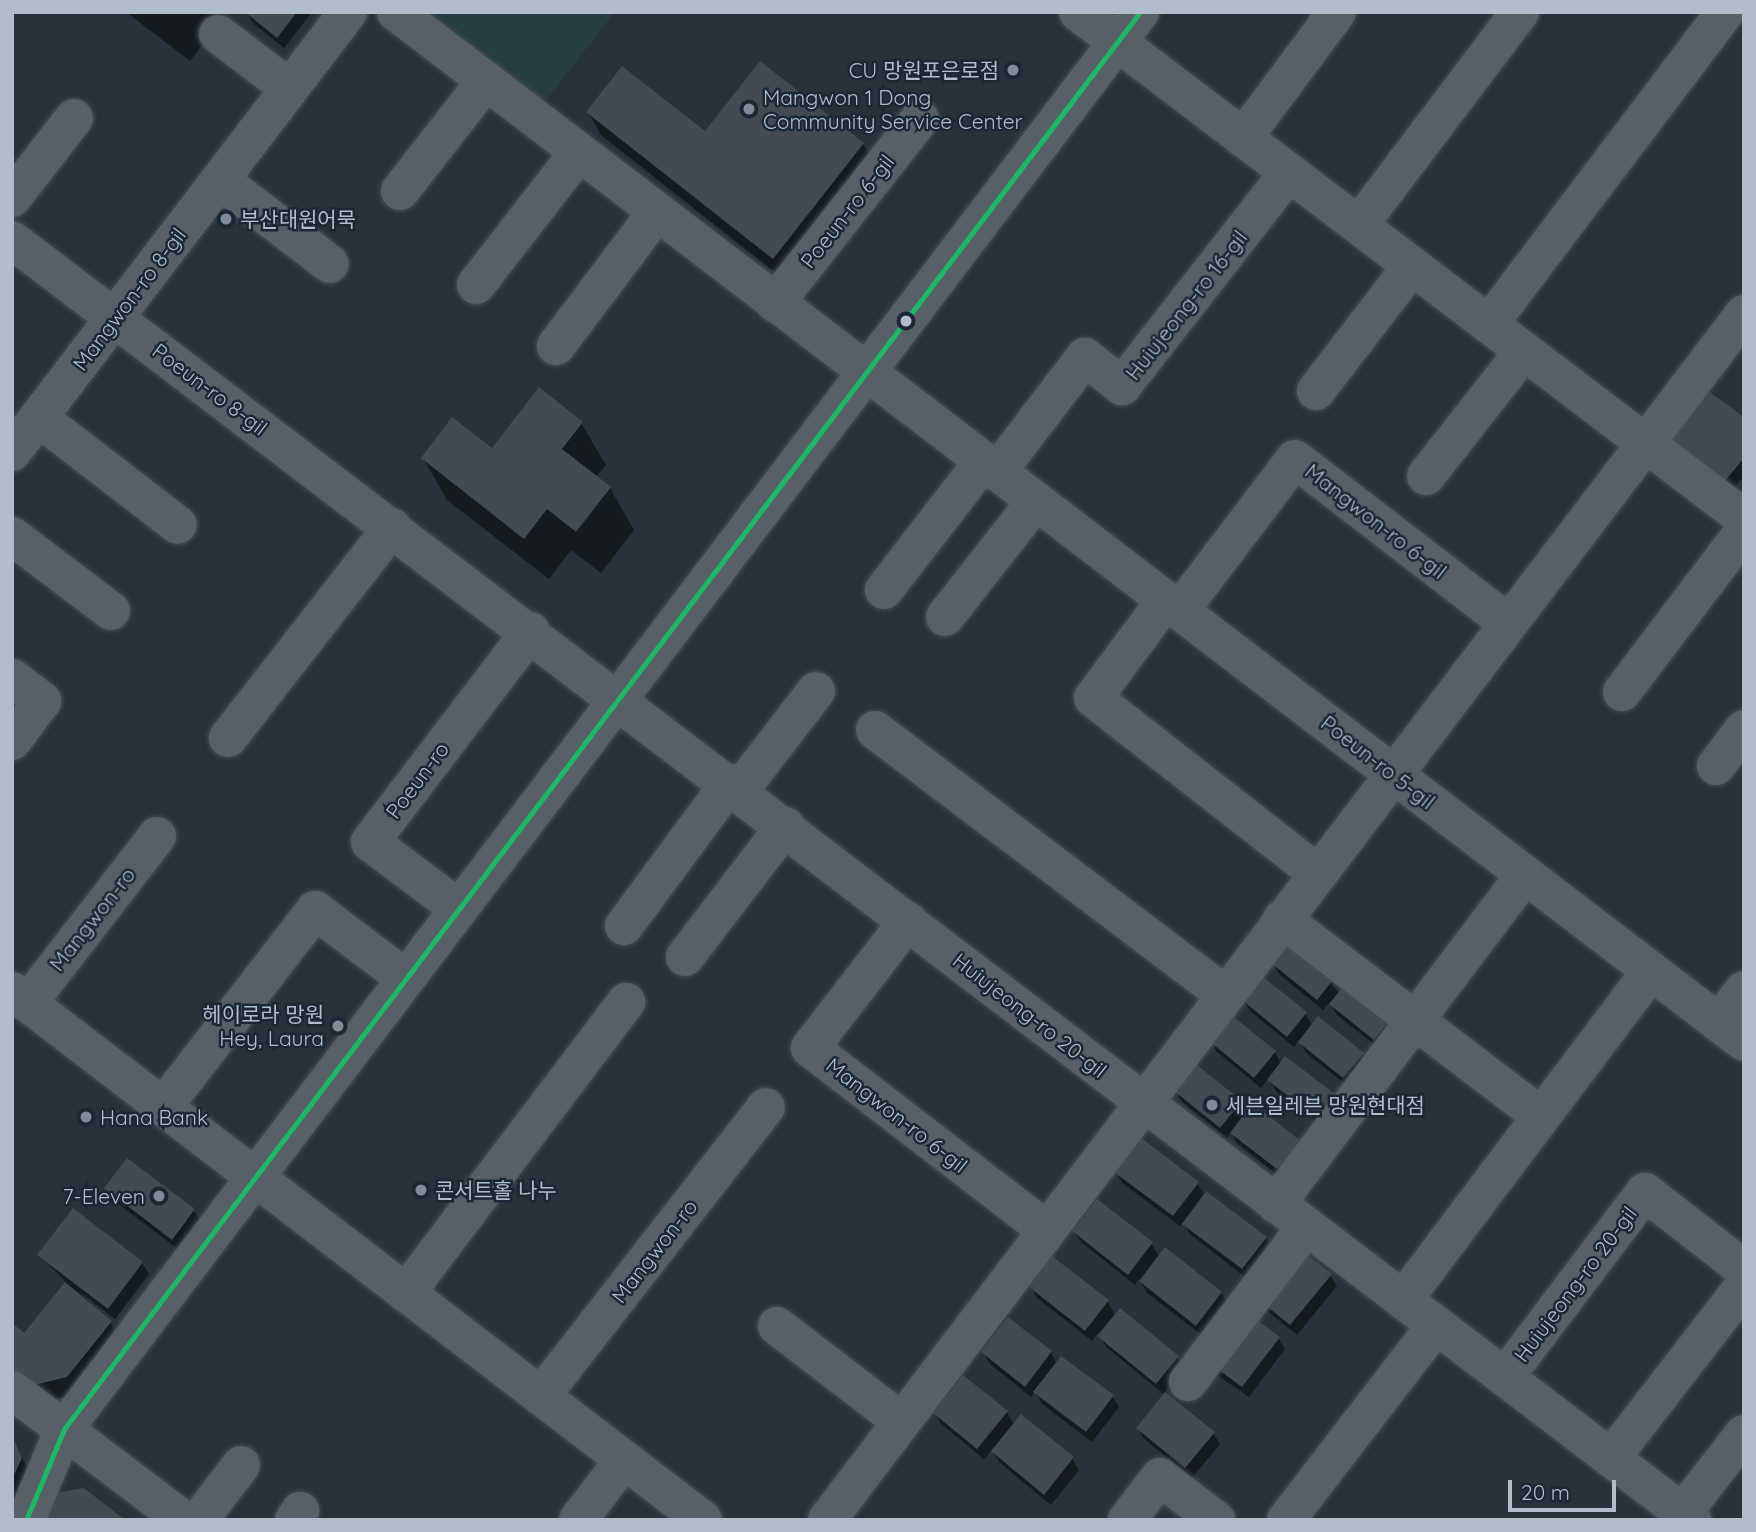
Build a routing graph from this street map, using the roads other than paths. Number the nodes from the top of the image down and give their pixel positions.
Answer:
1 (348, 12) edge
2 (396, 12) edge
3 (1079, 12) edge
4 (1338, 12) edge
5 (1520, 12) edge
6 (1725, 12) edge
7 (1128, 27) edge
8 (218, 34) dead end
9 (486, 81) junction
10 (289, 88) junction
11 (74, 118) dead end
12 (920, 119) dead end
13 (1243, 138) junction
14 (579, 152) junction
15 (1289, 172) junction
16 (220, 180) junction
17 (400, 191) dead end
18 (12, 198) edge
19 (657, 212) junction
20 (1359, 225) junction
21 (17, 253) edge
22 (330, 264) dead end
23 (1412, 266) junction
24 (476, 285) dead end
25 (775, 303) junction
26 (1744, 314) edge
27 (115, 317) junction
28 (1489, 324) junction
29 (556, 346) dead end
30 (1524, 351) junction
31 (864, 373) junction
32 (1316, 391) dead end
33 (39, 418) junction
34 (1644, 444) junction
35 (12, 452) edge
36 (990, 467) junction
37 (1426, 476) dead end
38 (1036, 501) junction
39 (1744, 518) edge
40 (178, 525) dead end
41 (392, 527) junction
42 (1744, 530) edge
43 (12, 536) edge
44 (884, 590) dead end
45 (1173, 605) junction
46 (111, 611) dead end
47 (945, 617) dead end
48 (1507, 622) junction
49 (531, 631) junction
50 (12, 678) edge
51 (816, 691) dead end
52 (1622, 692) dead end
53 (618, 698) junction
54 (1744, 729) edge
55 (875, 730) dead end
56 (228, 738) dead end
57 (12, 741) edge
58 (1716, 766) dead end
59 (1394, 775) junction
60 (735, 787) junction
61 (785, 826) junction
62 (157, 836) dead end
63 (1317, 873) junction
64 (1525, 876) junction
65 (458, 908) junction
66 (1282, 919) junction
67 (908, 921) junction
68 (624, 926) dead end
69 (685, 957) dead end
70 (1651, 971) junction
71 (405, 978) junction
72 (1744, 990) edge
73 (1224, 994) junction
74 (20, 997) edge
75 (626, 1002) dead end
76 (1415, 1020) junction
77 (1731, 1032) edge
78 (1141, 1101) junction
79 (163, 1107) junction
80 (766, 1107) dead end
81 (1541, 1116) junction
82 (254, 1176) junction
83 (1276, 1204) junction
84 (1306, 1227) junction
85 (1045, 1229) junction
86 (1744, 1269) edge
87 (1744, 1286) edge
88 (406, 1293) junction
89 (1403, 1300) junction
90 (778, 1325) dead end
91 (1436, 1325) junction
92 (1505, 1377) junction
93 (1188, 1382) dead end
94 (12, 1390) edge
95 (541, 1396) junction
96 (901, 1421) junction
97 (64, 1429) junction
98 (1744, 1434) edge
99 (1611, 1458) junction
100 (624, 1460) junction
101 (241, 1465) dead end
102 (1684, 1517) edge
103 (26, 1520) edge
104 (183, 1520) edge
105 (199, 1520) edge
106 (578, 1520) edge
107 (703, 1520) edge
108 (827, 1520) edge
109 (1127, 1520) edge
110 (1216, 1520) edge
111 (1286, 1520) edge

1 - 10 street, Mangwon-ro 8-gil
2 - 9 street
3 - 7 street
4 - 13 street
5 - 20 street
6 - 28 street
7 - 13 street
7 - 31 street
8 - 10 street
9 - 14 street
9 - 17 street
10 - 16 street, Mangwon-ro 8-gil
11 - 18 street
12 - 25 street, Poeun-ro 6-gil
13 - 15 street
14 - 19 street
14 - 24 street
15 - 20 street
15 - 36 street, Huiujeong-ro 16-gil
16 - 22 street
16 - 27 street, Mangwon-ro 8-gil
19 - 25 street
19 - 29 street
20 - 23 street
21 - 27 street, Poeun-ro 8-gil
23 - 28 street
23 - 32 street
25 - 31 street
26 - 34 street
27 - 33 street, Mangwon-ro 8-gil
27 - 41 street, Poeun-ro 8-gil
28 - 30 street
30 - 34 street
30 - 37 street
31 - 36 street, Poeun-ro 5-gil
31 - 53 street
33 - 35 street, Mangwon-ro 8-gil
33 - 40 street
34 - 39 street
34 - 48 street
36 - 38 street, Poeun-ro 5-gil
36 - 44 street
38 - 45 street, Poeun-ro 5-gil
38 - 47 street
41 - 49 street, Poeun-ro 8-gil
41 - 56 street
42 - 52 street
43 - 46 street
45 - 48 street, Mangwon-ro 6-gil
45 - 59 street, Poeun-ro 5-gil
45 - 63 street, Mangwon-ro 6-gil
48 - 59 street
49 - 53 street, Poeun-ro 8-gil
49 - 65 street, Poeun-ro
50 - 57 street
51 - 60 street
53 - 60 street, Huiujeong-ro 20-gil
53 - 65 street
54 - 58 street
55 - 73 street
59 - 63 street
59 - 64 street, Poeun-ro 5-gil
60 - 61 street, Huiujeong-ro 20-gil
60 - 68 street
61 - 67 street, Huiujeong-ro 20-gil
61 - 69 street
62 - 74 street, Mangwon-ro
63 - 66 street
64 - 70 street, Poeun-ro 5-gil
64 - 76 street
65 - 71 street
66 - 73 street
66 - 76 street
67 - 78 street, Huiujeong-ro 20-gil
67 - 85 street, Mangwon-ro 6-gil
70 - 77 street, Poeun-ro 5-gil
70 - 81 street
71 - 79 street
71 - 82 street
72 - 77 street, Poeun-ro 5-gil
73 - 78 street
74 - 79 street, Mangwon-ro
75 - 88 street
76 - 81 street
76 - 83 street
78 - 83 street, Huiujeong-ro 20-gil
78 - 85 street
79 - 82 street, Mangwon-ro
80 - 95 street, Mangwon-ro
81 - 89 street
82 - 88 street, Mangwon-ro
82 - 97 street
83 - 84 street, Huiujeong-ro 20-gil
84 - 89 street, Huiujeong-ro 20-gil
84 - 93 street
85 - 96 street
86 - 92 street, Huiujeong-ro 20-gil
87 - 99 street
88 - 95 street, Mangwon-ro
89 - 91 street, Huiujeong-ro 20-gil
90 - 96 street
91 - 92 street, Huiujeong-ro 20-gil
91 - 111 street
92 - 99 street, Huiujeong-ro 20-gil
94 - 97 street
95 - 100 street, Mangwon-ro
96 - 108 street
97 - 103 street
97 - 104 street
98 - 102 street
99 - 102 street, Huiujeong-ro 20-gil
100 - 106 street
100 - 107 street, Mangwon-ro
101 - 105 street
109 - 110 street

